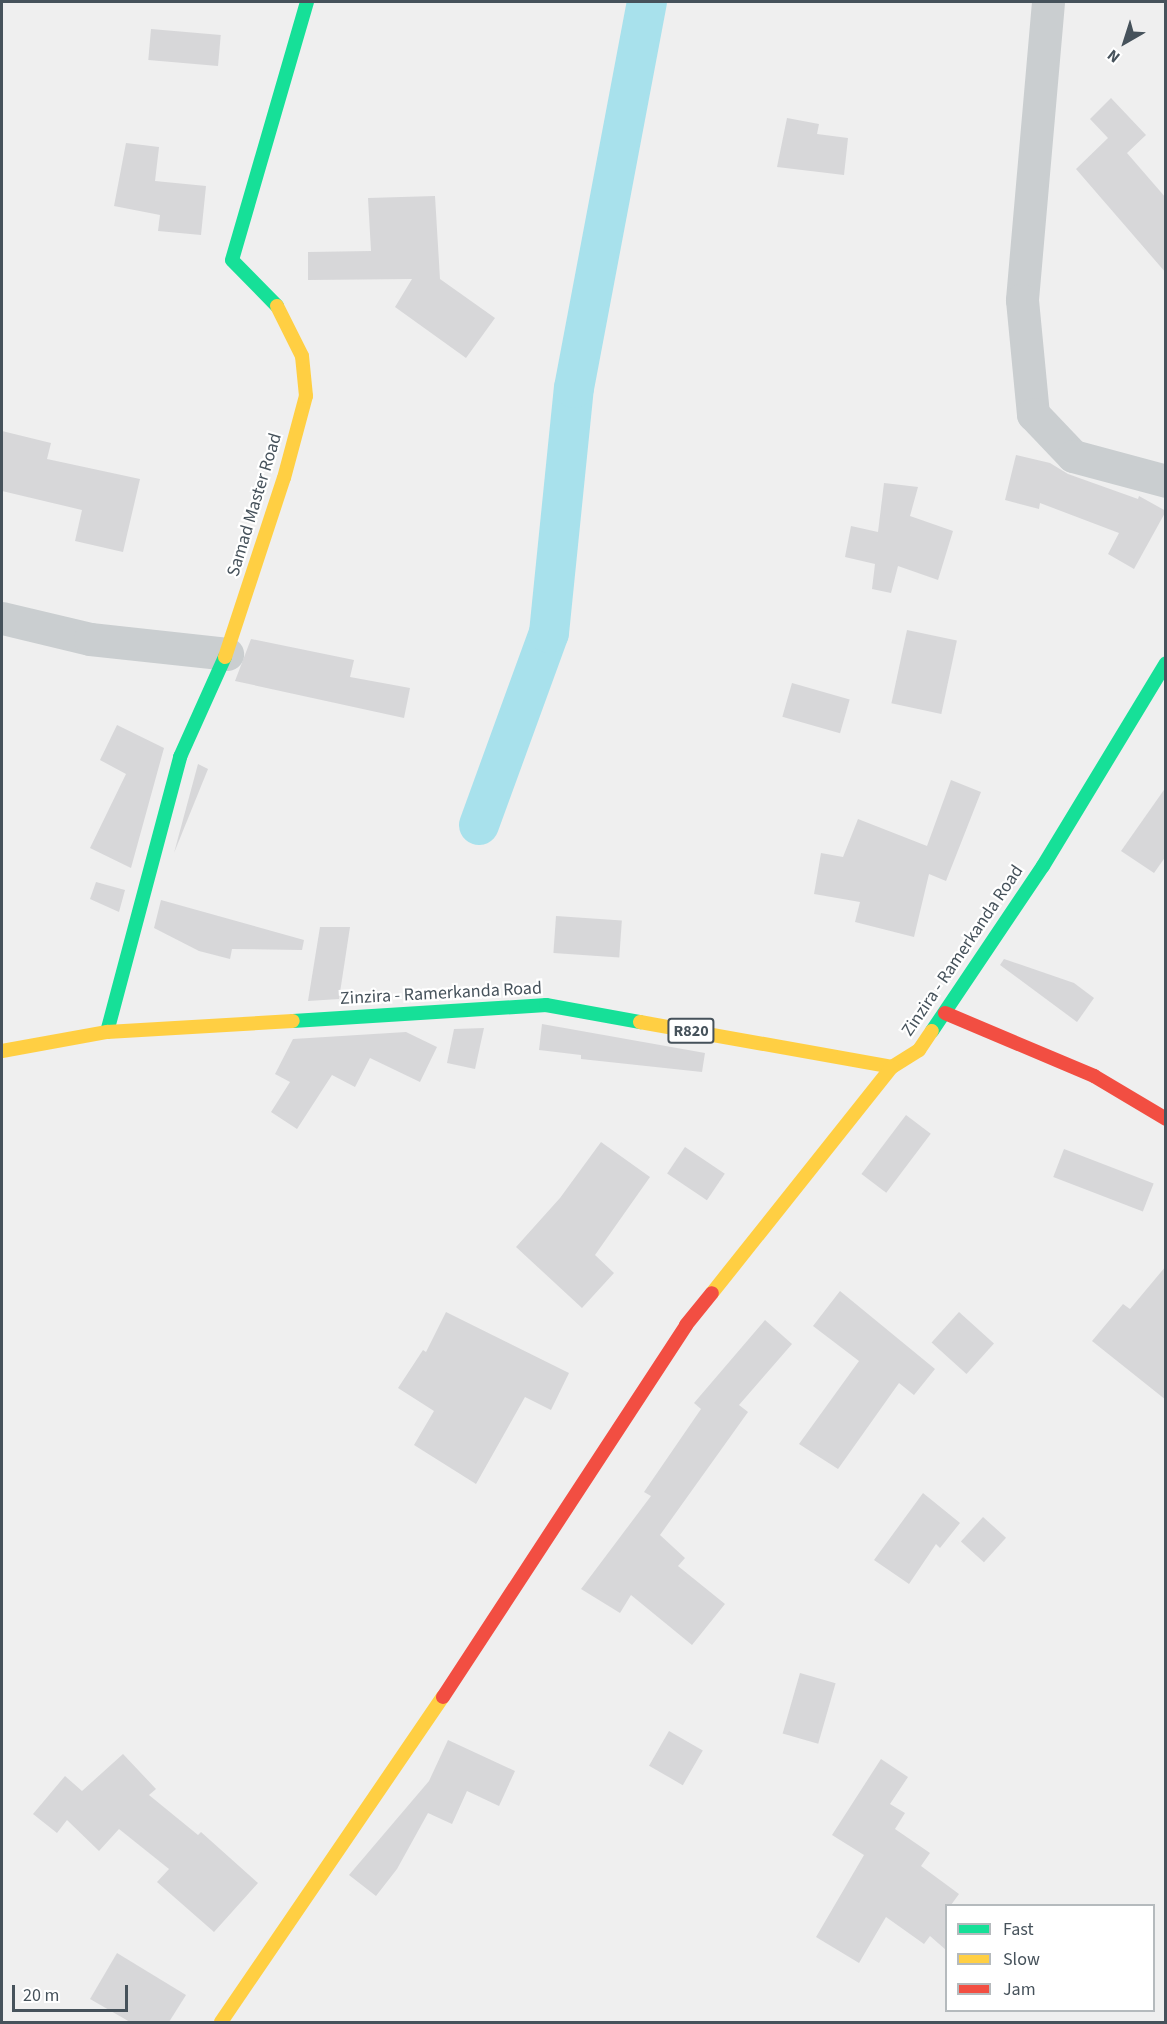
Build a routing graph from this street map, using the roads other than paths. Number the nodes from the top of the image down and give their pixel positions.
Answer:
1 (307, 2) edge
2 (1048, 2) edge
3 (1166, 482) edge
4 (2, 618) edge
5 (227, 654) junction
6 (1166, 663) edge
7 (945, 1013) junction
8 (107, 1032) junction
9 (2, 1052) edge
10 (892, 1067) junction
11 (1166, 1119) edge
12 (221, 2022) edge

1 - 5 street, Samad Master Road
2 - 3 street
4 - 5 street
5 - 8 street, Samad Master Road
6 - 7 street, Zinzira - Ramerkanda Road
7 - 10 street, Zinzira - Ramerkanda Road
7 - 11 street
8 - 9 street, Zinzira - Ramerkanda Road / R820
8 - 10 street, Zinzira - Ramerkanda Road / R820
10 - 12 street

